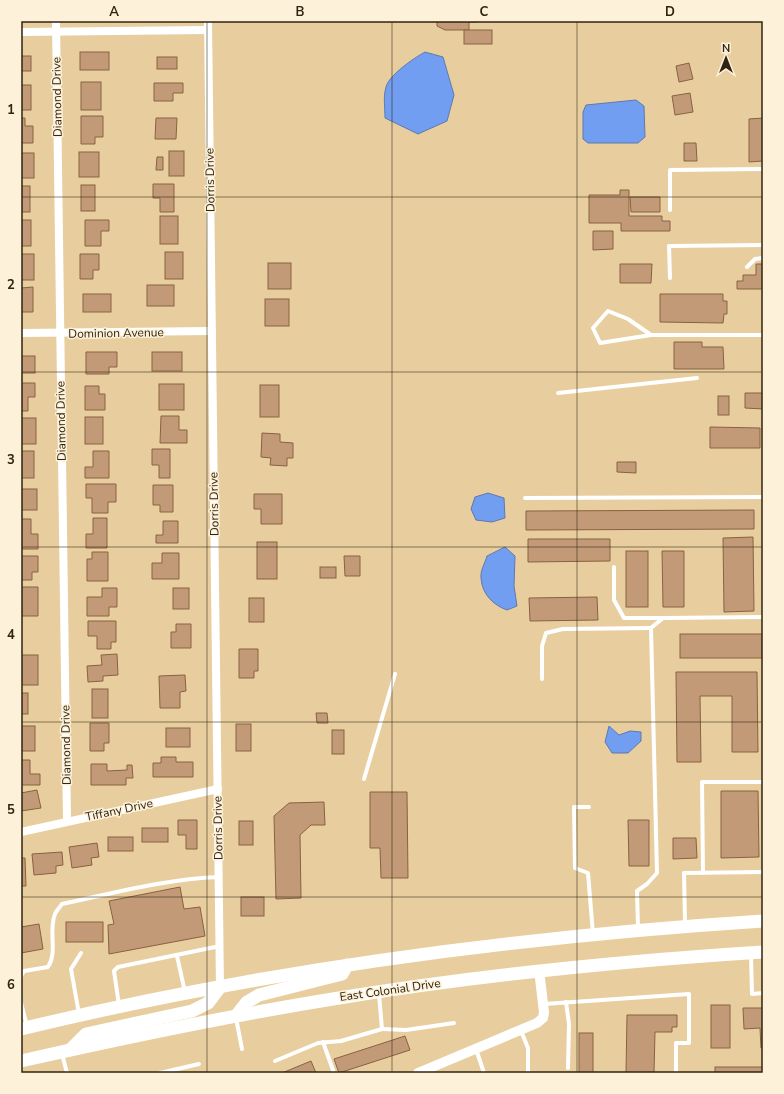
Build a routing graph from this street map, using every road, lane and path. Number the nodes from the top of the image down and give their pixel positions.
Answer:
1 (56, 21) edge
2 (208, 21) edge
3 (208, 30) junction
4 (21, 32) edge
5 (56, 32) junction
6 (763, 169) edge
7 (670, 210) dead end
8 (763, 245) edge
9 (763, 258) edge
10 (747, 267) dead end
11 (670, 278) dead end
12 (212, 332) junction
13 (21, 333) edge
14 (59, 333) junction
15 (650, 335) junction
16 (763, 335) edge
17 (696, 378) dead end
18 (558, 393) dead end
19 (763, 497) edge
20 (525, 498) dead end
21 (614, 567) dead end
22 (763, 617) edge
23 (662, 618) junction
24 (651, 628) junction
25 (395, 674) dead end
26 (542, 679) dead end
27 (364, 778) dead end
28 (763, 782) edge
29 (218, 789) junction
30 (589, 807) dead end
31 (67, 821) junction
32 (21, 832) edge
33 (763, 872) edge
34 (703, 873) junction
35 (219, 877) junction
36 (763, 921) edge
37 (685, 926) junction
38 (639, 930) junction
39 (593, 934) junction
40 (220, 946) junction
41 (757, 952) edge
42 (81, 953) dead end
43 (177, 956) junction
44 (347, 965) junction
45 (539, 970) junction
46 (21, 976) edge
47 (220, 987) junction
48 (379, 992) junction
49 (763, 993) edge
50 (186, 994) junction
51 (566, 1002) junction
52 (21, 1003) edge
53 (544, 1004) junction
54 (119, 1007) junction
55 (79, 1016) junction
56 (236, 1016) junction
57 (454, 1023) dead end
58 (382, 1029) junction
59 (520, 1030) junction
60 (23, 1031) edge
61 (323, 1042) junction
62 (242, 1049) dead end
63 (476, 1049) junction
64 (65, 1051) junction
65 (21, 1061) edge
66 (275, 1061) dead end
67 (199, 1064) dead end
68 (568, 1068) dead end
69 (67, 1073) edge
70 (162, 1073) edge
71 (334, 1073) edge
72 (418, 1073) edge
73 (484, 1073) edge
74 (528, 1073) edge
75 (676, 1073) edge

1 - 5 street, Diamond Drive
2 - 3 street, Dorris Drive
3 - 5 street
3 - 12 street, Dorris Drive
4 - 5 street
5 - 14 street, Diamond Drive
6 - 7 lane
8 - 11 lane
9 - 10 lane
12 - 14 street, Dominion Avenue
12 - 29 street, Dorris Drive
13 - 14 street, Dominion Avenue
14 - 31 street, Diamond Drive
15 - 15 lane
15 - 16 lane
17 - 18 lane
19 - 20 lane
21 - 23 lane
22 - 23 lane
23 - 24 lane
24 - 26 lane
24 - 38 lane
25 - 27 lane
28 - 34 lane
29 - 31 street, Tiffany Drive
29 - 35 street, Dorris Drive
30 - 39 lane
31 - 32 street, Tiffany Drive
33 - 34 lane
34 - 37 lane
35 - 40 street, Dorris Drive
35 - 46 lane
36 - 37 highway
37 - 38 highway
38 - 39 highway
39 - 44 highway
40 - 43 lane
40 - 47 street, Dorris Drive
41 - 45 highway, East Colonial Drive
41 - 49 lane
42 - 55 lane
43 - 50 lane
43 - 54 lane
44 - 47 highway
44 - 56 highway
45 - 48 highway, East Colonial Drive
45 - 53 street
47 - 50 highway
47 - 64 highway
48 - 56 highway, East Colonial Drive
48 - 58 lane
50 - 54 highway
51 - 53 lane
51 - 68 lane
51 - 75 lane
52 - 60 lane
53 - 59 street
54 - 55 highway
55 - 60 highway
56 - 62 lane
56 - 64 highway, East Colonial Drive
57 - 58 lane
58 - 61 lane
59 - 63 street
59 - 74 lane
61 - 66 lane
61 - 71 lane
63 - 72 street
63 - 73 lane
64 - 65 highway, East Colonial Drive
64 - 69 lane
67 - 70 lane

